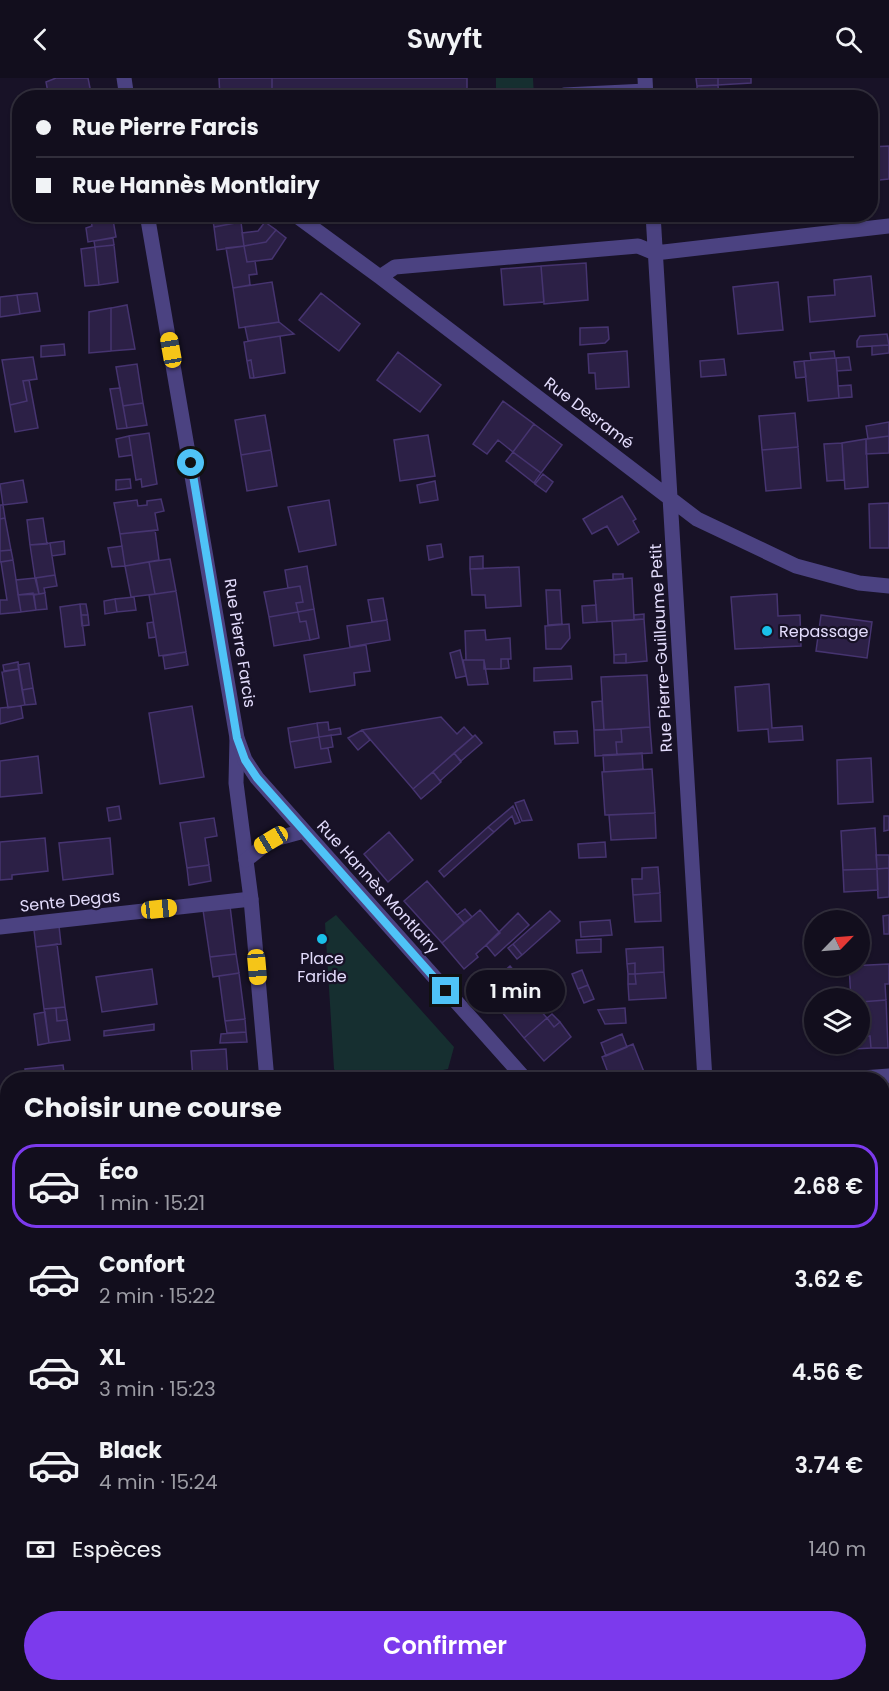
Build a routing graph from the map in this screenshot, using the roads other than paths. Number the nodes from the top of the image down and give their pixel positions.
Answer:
1 (148, 222) edge
2 (305, 222) edge
3 (653, 222) edge
4 (889, 226) edge
5 (655, 252) junction
6 (380, 277) junction
7 (670, 500) junction
8 (889, 586) edge
9 (237, 738) junction
10 (304, 831) junction
11 (246, 860) junction
12 (251, 899) junction
13 (0, 927) edge
14 (266, 1072) edge
15 (519, 1072) edge
16 (705, 1072) edge

1 - 9 street, Rue Pierre Farcis
2 - 6 street, Rue Desramé
3 - 5 street, Rue Pierre-Guillaume Petit
4 - 5 street
5 - 6 street
5 - 7 street, Rue Pierre-Guillaume Petit
6 - 7 street, Rue Desramé
7 - 8 street, Rue Desramé
7 - 16 street, Rue Pierre-Guillaume Petit
9 - 10 street, Rue Hannès Montlairy
9 - 11 street, Rue Pierre Farcis
10 - 11 street
10 - 15 street, Rue Hannès Montlairy
11 - 12 street, Rue Pierre Farcis
12 - 13 street, Sente Degas
12 - 14 street, Rue Pierre Farcis

